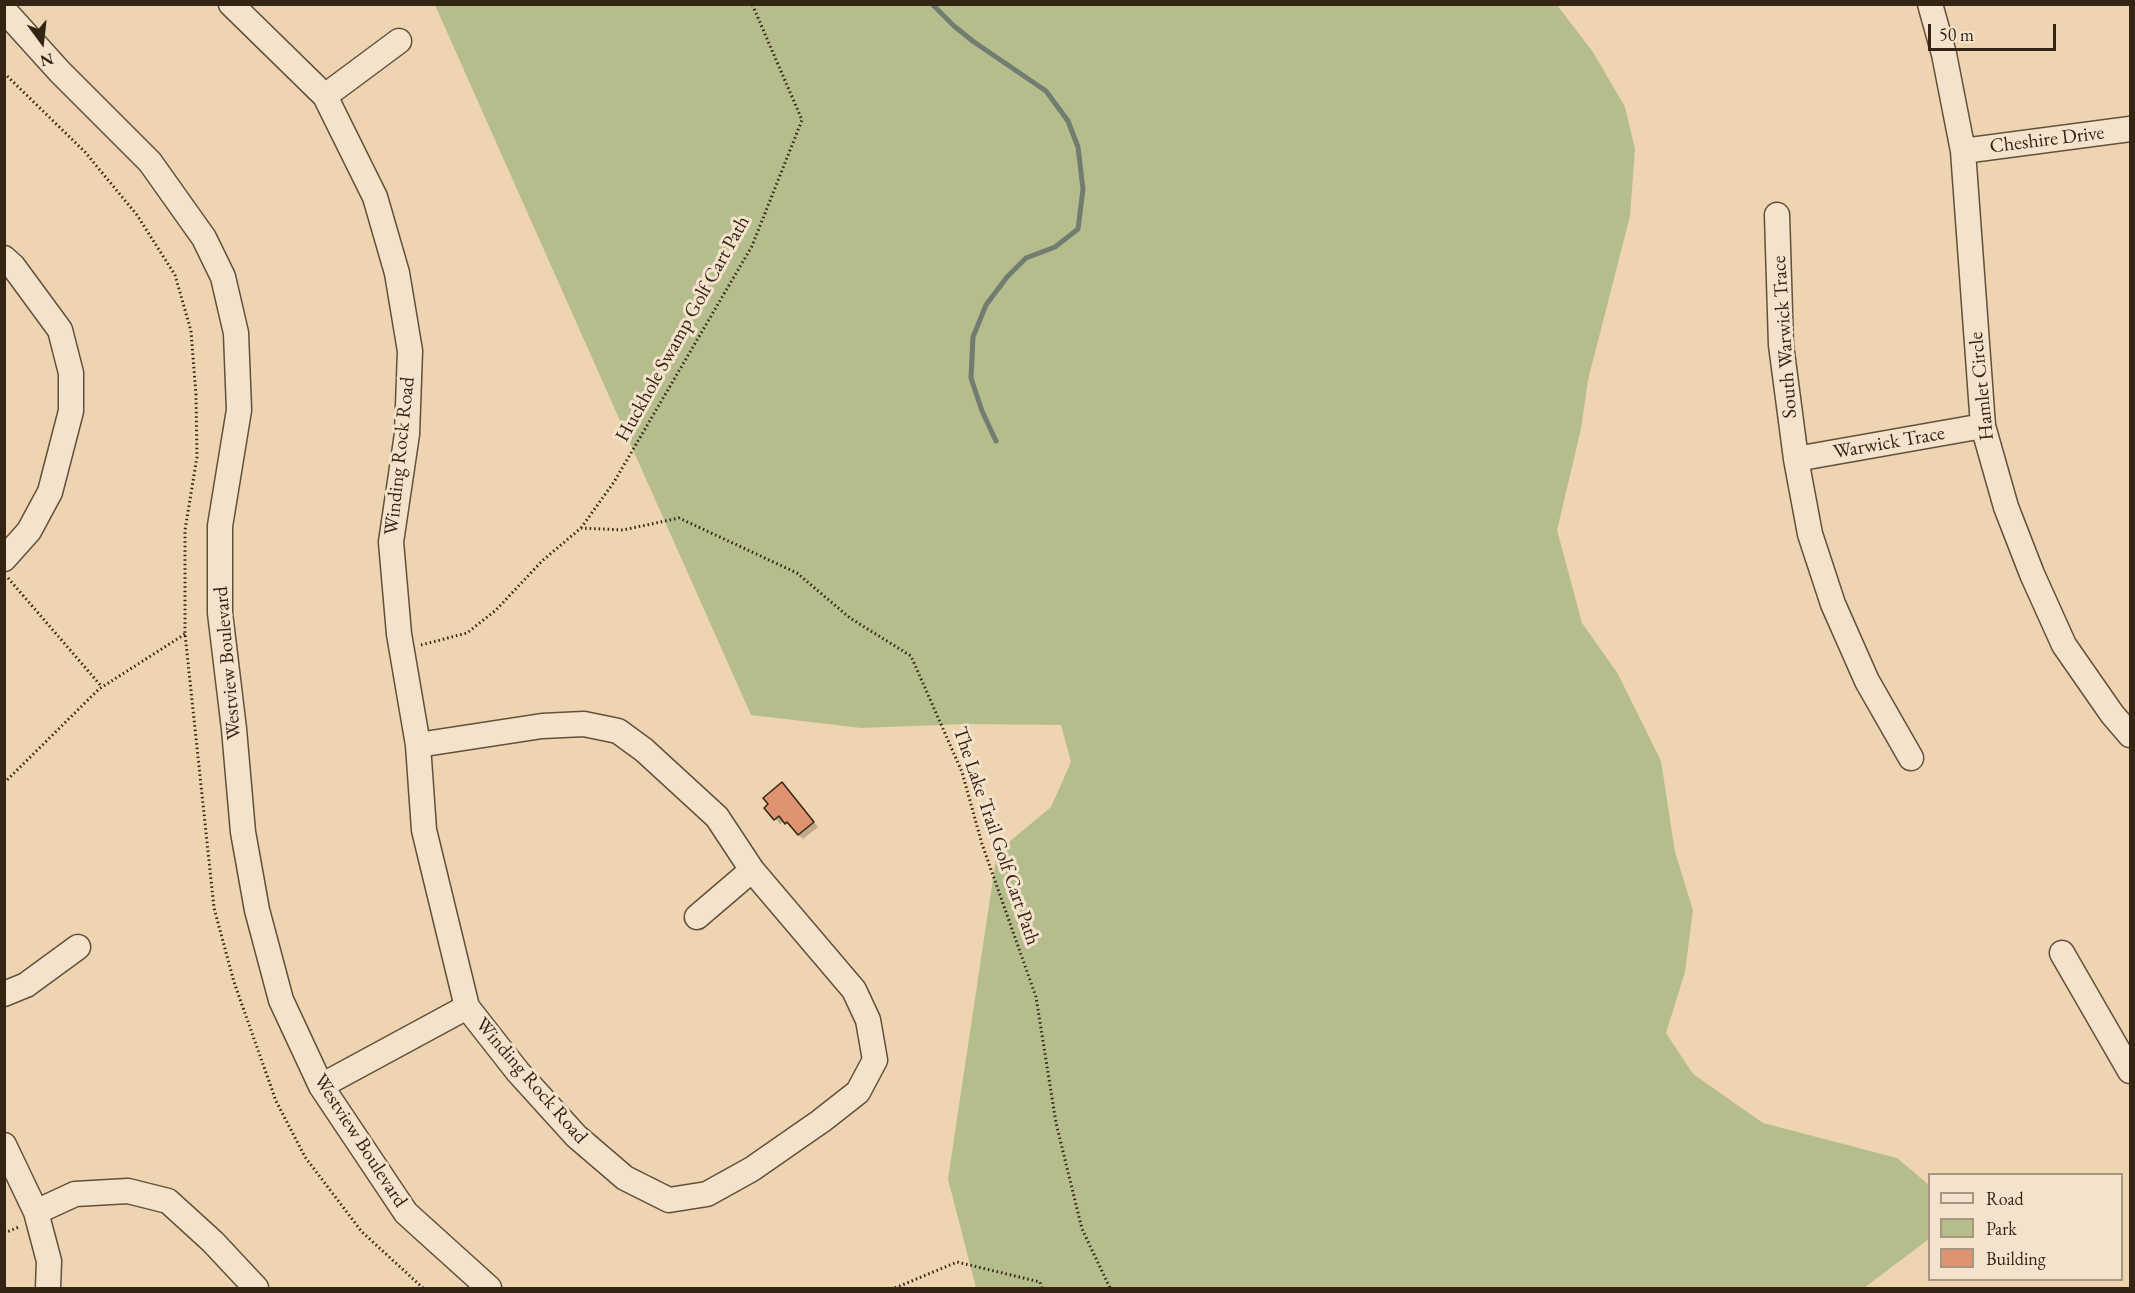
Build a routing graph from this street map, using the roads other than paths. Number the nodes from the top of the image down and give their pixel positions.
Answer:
1 (231, 4) edge
2 (1929, 4) edge
3 (4, 10) edge
4 (399, 41) dead end
5 (325, 96) junction
6 (2130, 129) edge
7 (1963, 151) junction
8 (1777, 215) dead end
9 (4, 258) edge
10 (1983, 426) junction
11 (1796, 459) junction
12 (4, 559) edge
13 (2130, 735) edge
14 (418, 745) junction
15 (1911, 759) dead end
16 (752, 870) junction
17 (697, 916) dead end
18 (78, 947) dead end
19 (2062, 953) dead end
20 (4, 994) edge
21 (467, 1007) junction
22 (2130, 1071) edge
23 (321, 1086) junction
24 (4, 1145) edge
25 (36, 1212) junction
26 (48, 1288) edge
27 (256, 1288) edge
28 (489, 1288) edge

1 - 5 street, Winding Rock Road
2 - 7 street, Hamlet Circle
3 - 23 street, Westview Boulevard
4 - 5 street
5 - 14 street, Winding Rock Road
6 - 7 street, Cheshire Drive
7 - 10 street, Hamlet Circle
8 - 11 street, South Warwick Trace
9 - 12 street
10 - 11 street, Warwick Trace
10 - 13 street, Hamlet Circle
11 - 15 street, South Warwick Trace
14 - 16 street, Winding Rock Road
14 - 21 street, Winding Rock Road
16 - 17 street
16 - 21 street, Winding Rock Road
18 - 20 street
19 - 22 street
21 - 23 street, Winding Rock Road
23 - 28 street, Westview Boulevard
24 - 25 street
25 - 26 street
25 - 27 street

